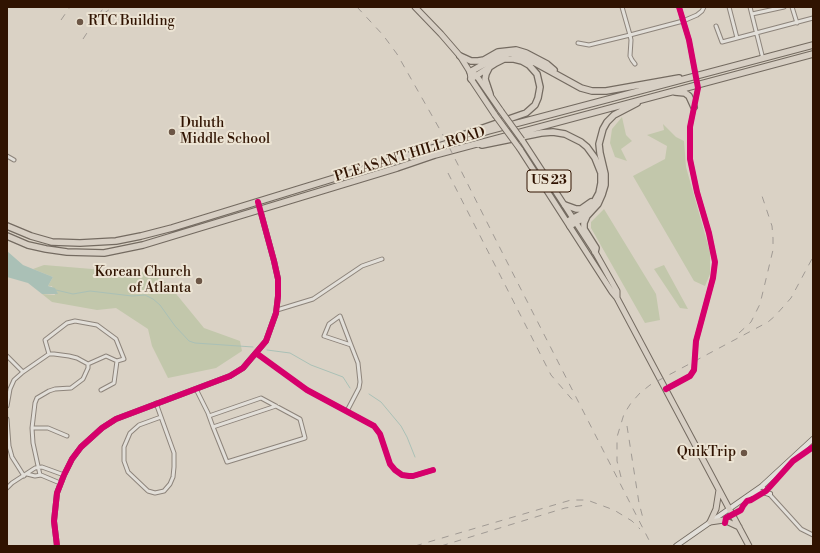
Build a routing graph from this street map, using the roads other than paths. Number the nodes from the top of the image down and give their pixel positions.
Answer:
1 (415, 7) edge
2 (622, 7) edge
3 (680, 7) edge
4 (704, 7) edge
5 (729, 7) edge
6 (750, 7) edge
7 (784, 7) edge
8 (792, 7) edge
9 (771, 8) edge
10 (752, 14) junction
11 (813, 18) edge
12 (683, 21) junction
13 (797, 23) junction
14 (716, 26) dead end
15 (757, 34) junction
16 (630, 35) junction
17 (737, 38) junction
18 (578, 43) dead end
19 (813, 45) edge
20 (813, 54) edge
21 (460, 56) junction
22 (763, 59) junction
23 (635, 64) dead end
24 (490, 66) junction
25 (470, 72) junction
26 (697, 76) junction
27 (474, 77) junction
28 (566, 80) junction
29 (698, 84) junction
30 (670, 92) junction
31 (490, 94) junction
32 (649, 97) junction
33 (694, 107) junction
34 (415, 153) junction
35 (435, 155) junction
36 (7, 156) edge
37 (595, 158) junction
38 (14, 160) dead end
39 (258, 202) junction
40 (565, 205) junction
41 (259, 209) junction
42 (588, 216) junction
43 (575, 220) junction
44 (569, 224) junction
45 (7, 226) edge
46 (7, 236) edge
47 (595, 252) junction
48 (382, 259) dead end
49 (618, 298) junction
50 (276, 310) junction
51 (351, 345) junction
52 (256, 353) junction
53 (49, 354) junction
54 (7, 356) edge
55 (117, 361) junction
56 (88, 364) junction
57 (22, 372) junction
58 (196, 389) junction
59 (666, 389) junction
60 (100, 390) dead end
61 (156, 403) junction
62 (7, 406) edge
63 (276, 406) junction
64 (347, 411) junction
65 (209, 416) junction
66 (161, 417) junction
67 (7, 419) edge
68 (213, 427) junction
69 (32, 428) junction
70 (67, 436) dead end
71 (813, 439) edge
72 (38, 467) junction
73 (433, 470) dead end
74 (26, 475) junction
75 (40, 475) junction
76 (64, 475) junction
77 (60, 483) junction
78 (762, 486) junction
79 (7, 488) edge
80 (719, 489) junction
81 (750, 494) junction
82 (770, 494) junction
83 (729, 508) junction
84 (710, 522) junction
85 (739, 526) junction
86 (813, 535) edge
87 (57, 546) edge
88 (676, 546) edge
89 (749, 546) edge

1 - 21 main road, US 23
2 - 16 street
3 - 12 street
4 - 12 street
5 - 17 street
6 - 10 street
7 - 9 street
8 - 13 street
9 - 10 street
10 - 15 street
11 - 13 street
12 - 16 street
12 - 26 street
13 - 15 street
14 - 17 street
15 - 17 street
15 - 22 street
16 - 18 street
16 - 23 street
19 - 22 highway, PLEASANT HILL ROAD
20 - 29 highway, PLEASANT HILL ROAD
21 - 25 main road, US 23
21 - 28 highway
22 - 26 highway, PLEASANT HILL ROAD
24 - 27 highway
24 - 31 highway
24 - 34 highway
25 - 27 main road, US 23
25 - 28 highway
26 - 28 highway
26 - 29 street
26 - 34 highway, PLEASANT HILL ROAD
27 - 31 main road, US 23
27 - 44 main road, US 23, bridge
29 - 30 highway, PLEASANT HILL ROAD
29 - 33 street
30 - 32 highway, PLEASANT HILL ROAD
30 - 33 highway
31 - 40 main road, US 23, bridge
32 - 35 highway, PLEASANT HILL ROAD
32 - 42 highway
33 - 59 street
34 - 39 highway, PLEASANT HILL ROAD
35 - 37 highway
35 - 41 highway, PLEASANT HILL ROAD
36 - 38 street
37 - 40 highway
37 - 43 highway
39 - 41 street
39 - 45 highway, PLEASANT HILL ROAD
40 - 43 main road, US 23
41 - 46 highway, PLEASANT HILL ROAD
41 - 50 street
42 - 43 highway
42 - 47 highway
43 - 44 highway
43 - 47 main road, US 23
44 - 49 main road, US 23
47 - 49 main road, US 23
48 - 50 street
49 - 59 main road, US 23
50 - 52 street
51 - 51 street
51 - 64 street
52 - 58 street
52 - 64 street
53 - 55 street
53 - 56 street
53 - 57 street
54 - 57 street
55 - 56 street
55 - 60 street
56 - 69 street
57 - 62 street
58 - 61 street
58 - 65 street
59 - 80 main road, US 23
61 - 66 street
61 - 76 street
63 - 65 street
63 - 68 street
63 - 68 street
64 - 73 street
65 - 68 street
66 - 66 street
67 - 74 street
69 - 70 street
69 - 72 street
71 - 78 street
72 - 74 street
72 - 75 street
72 - 76 street
74 - 75 street
74 - 79 street
75 - 77 street
76 - 77 street
77 - 87 street
78 - 81 street
78 - 82 street
80 - 83 main road, US 23
80 - 84 main road
81 - 82 street
81 - 83 street
82 - 86 street
83 - 84 street
83 - 85 main road, US 23
84 - 85 main road
84 - 88 street
85 - 89 main road, US 23

